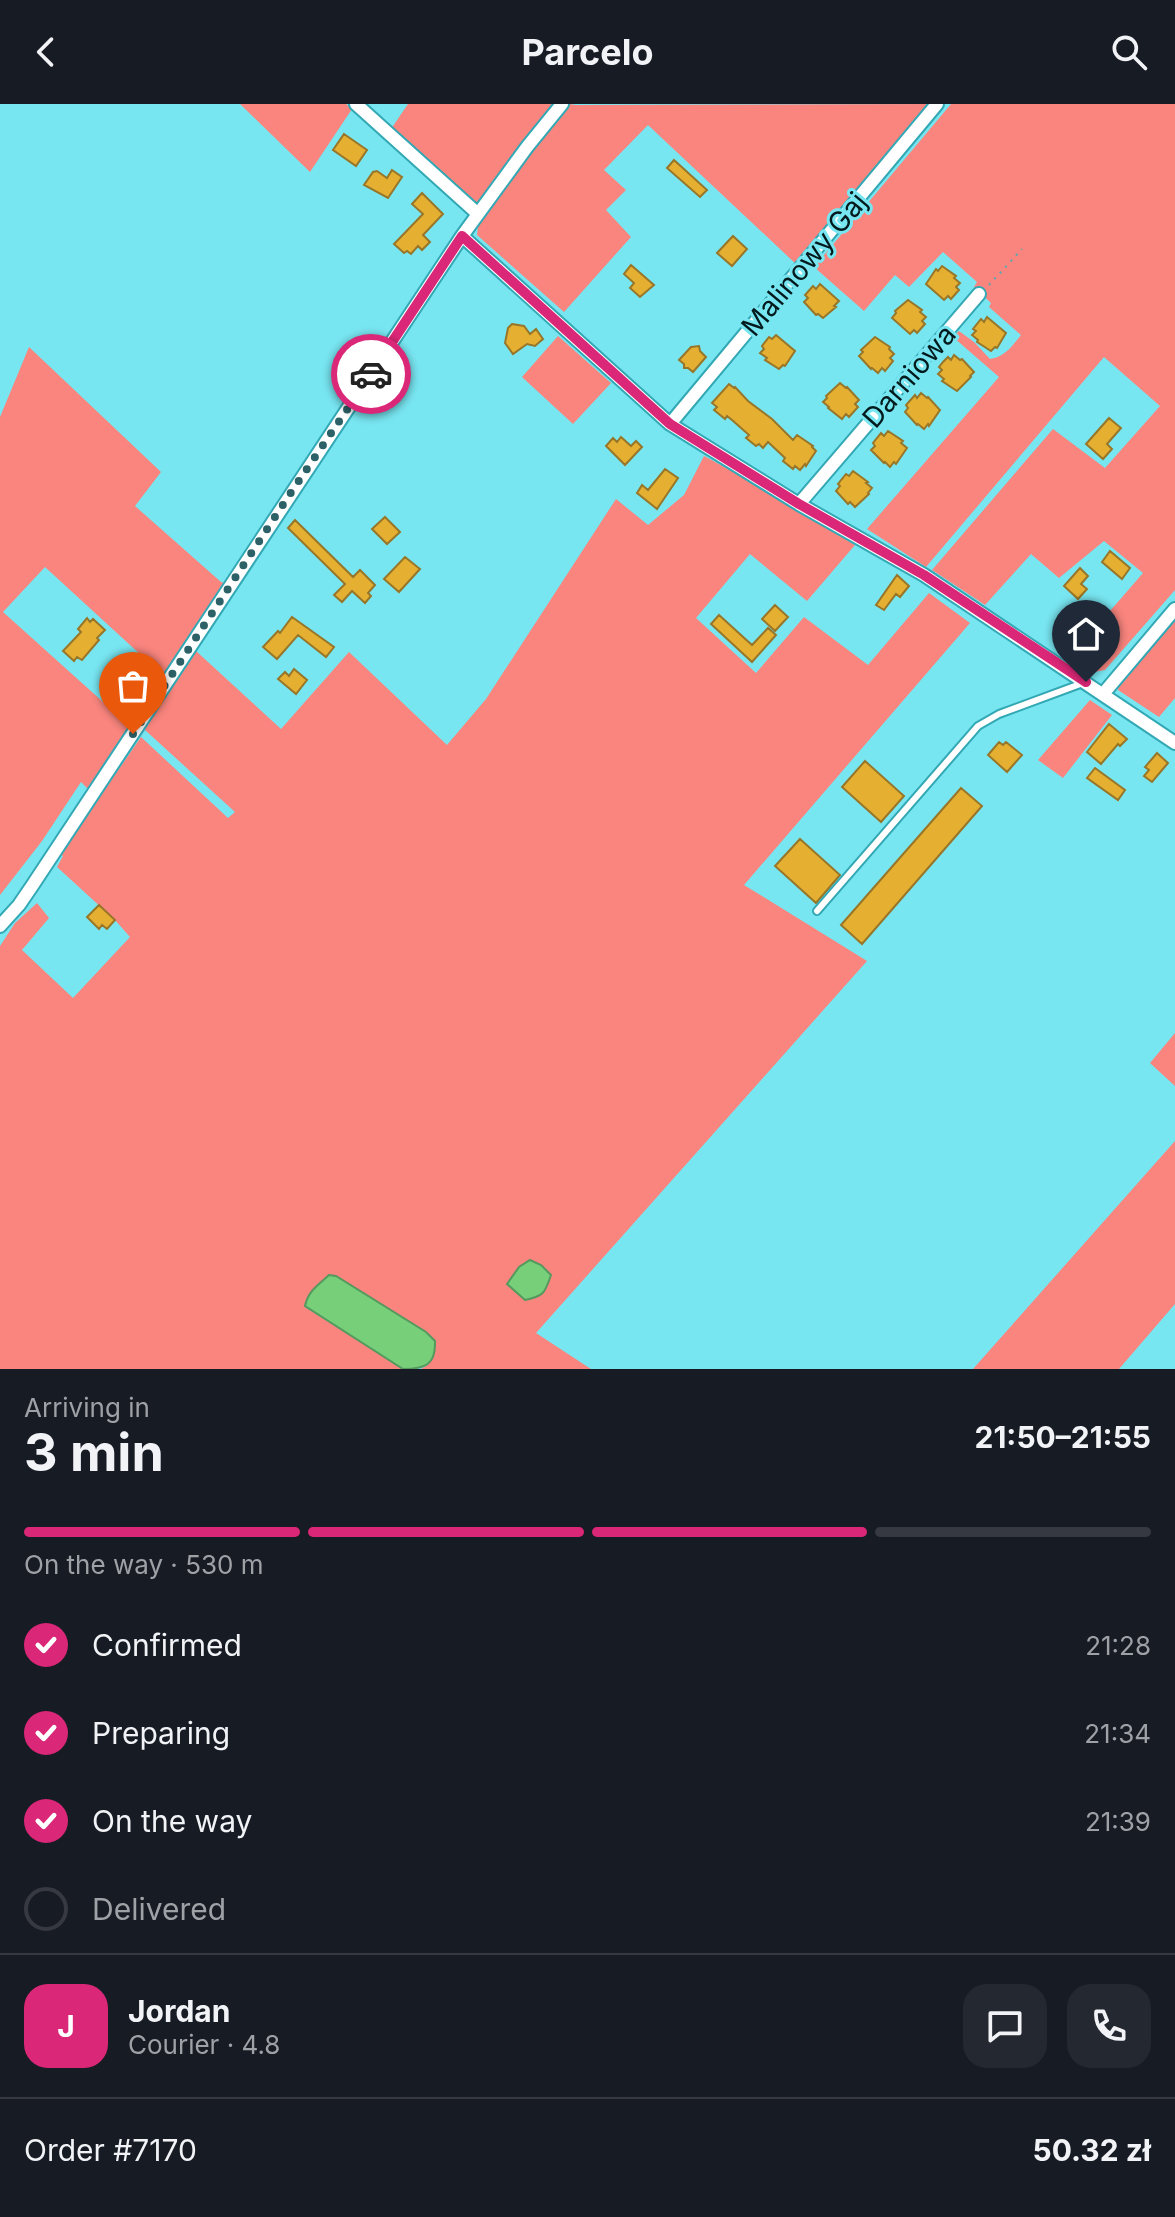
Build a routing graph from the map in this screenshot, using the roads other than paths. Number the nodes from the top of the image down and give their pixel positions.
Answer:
1 (356, 104) edge
2 (562, 104) edge
3 (937, 104) edge
4 (478, 214) junction
5 (462, 236) junction
6 (979, 294) road end
7 (670, 424) junction
8 (799, 504) junction
9 (1175, 609) edge
10 (1086, 682) junction
11 (1103, 694) junction
12 (1175, 743) edge
13 (817, 911) dead end
14 (0, 926) edge

1 - 4 street
2 - 4 street
3 - 7 street, Malinowy Gaj
4 - 5 street
5 - 7 street
5 - 14 street
6 - 8 street, Darniowa
7 - 8 street
8 - 10 street
9 - 11 street
10 - 11 street
10 - 13 lane
11 - 12 street

